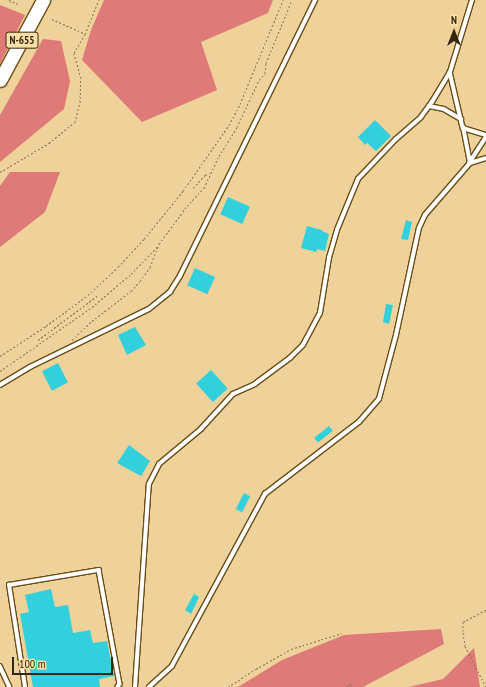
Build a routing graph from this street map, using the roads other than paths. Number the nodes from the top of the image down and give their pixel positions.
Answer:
1 (43, 0) edge
2 (315, 0) edge
3 (472, 0) edge
4 (450, 72) junction
5 (0, 80) edge
6 (429, 106) junction
7 (461, 120) junction
8 (463, 128) junction
9 (486, 135) edge
10 (486, 138) edge
11 (486, 158) edge
12 (470, 163) junction
13 (0, 385) edge
14 (0, 666) edge
15 (10, 687) edge
16 (25, 687) edge
17 (118, 687) edge
18 (135, 687) edge
19 (149, 687) edge

1 - 5 highway, N-655
2 - 13 lane
3 - 4 lane
4 - 6 lane
4 - 7 lane
6 - 7 lane
6 - 18 lane
7 - 8 lane
8 - 9 lane
8 - 12 lane
10 - 12 lane
11 - 12 lane
12 - 19 lane
14 - 15 lane
16 - 17 lane

